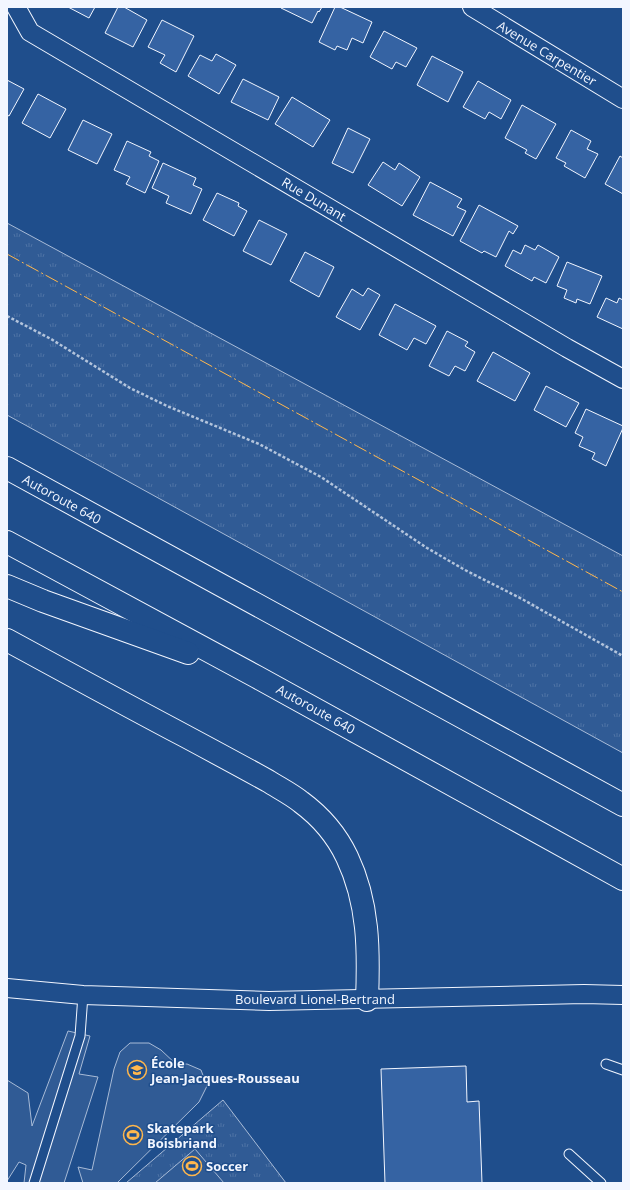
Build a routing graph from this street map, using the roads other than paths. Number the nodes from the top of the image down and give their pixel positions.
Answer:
1 (16, 7) edge
2 (474, 8) edge
3 (623, 98) edge
4 (623, 379) edge
5 (7, 468) edge
6 (7, 542) edge
7 (7, 586) edge
8 (7, 640) edge
9 (257, 677) junction
10 (623, 805) edge
11 (623, 879) edge
12 (7, 988) edge
13 (82, 995) junction
14 (623, 995) edge
15 (367, 1000) junction
16 (606, 1064) dead end
17 (623, 1070) edge
18 (569, 1154) dead end
19 (34, 1183) edge
20 (601, 1183) edge

1 - 4 street, Rue Dunant
2 - 3 street, Avenue Carpentier
5 - 10 highway, Autoroute 640
6 - 9 highway, Autoroute 640
7 - 9 highway
8 - 15 highway
9 - 11 highway, Autoroute 640
12 - 13 street, Boulevard Lionel-Bertrand
13 - 15 street, Boulevard Lionel-Bertrand
13 - 19 lane
14 - 15 street, Boulevard Lionel-Bertrand
16 - 17 lane
18 - 20 lane

